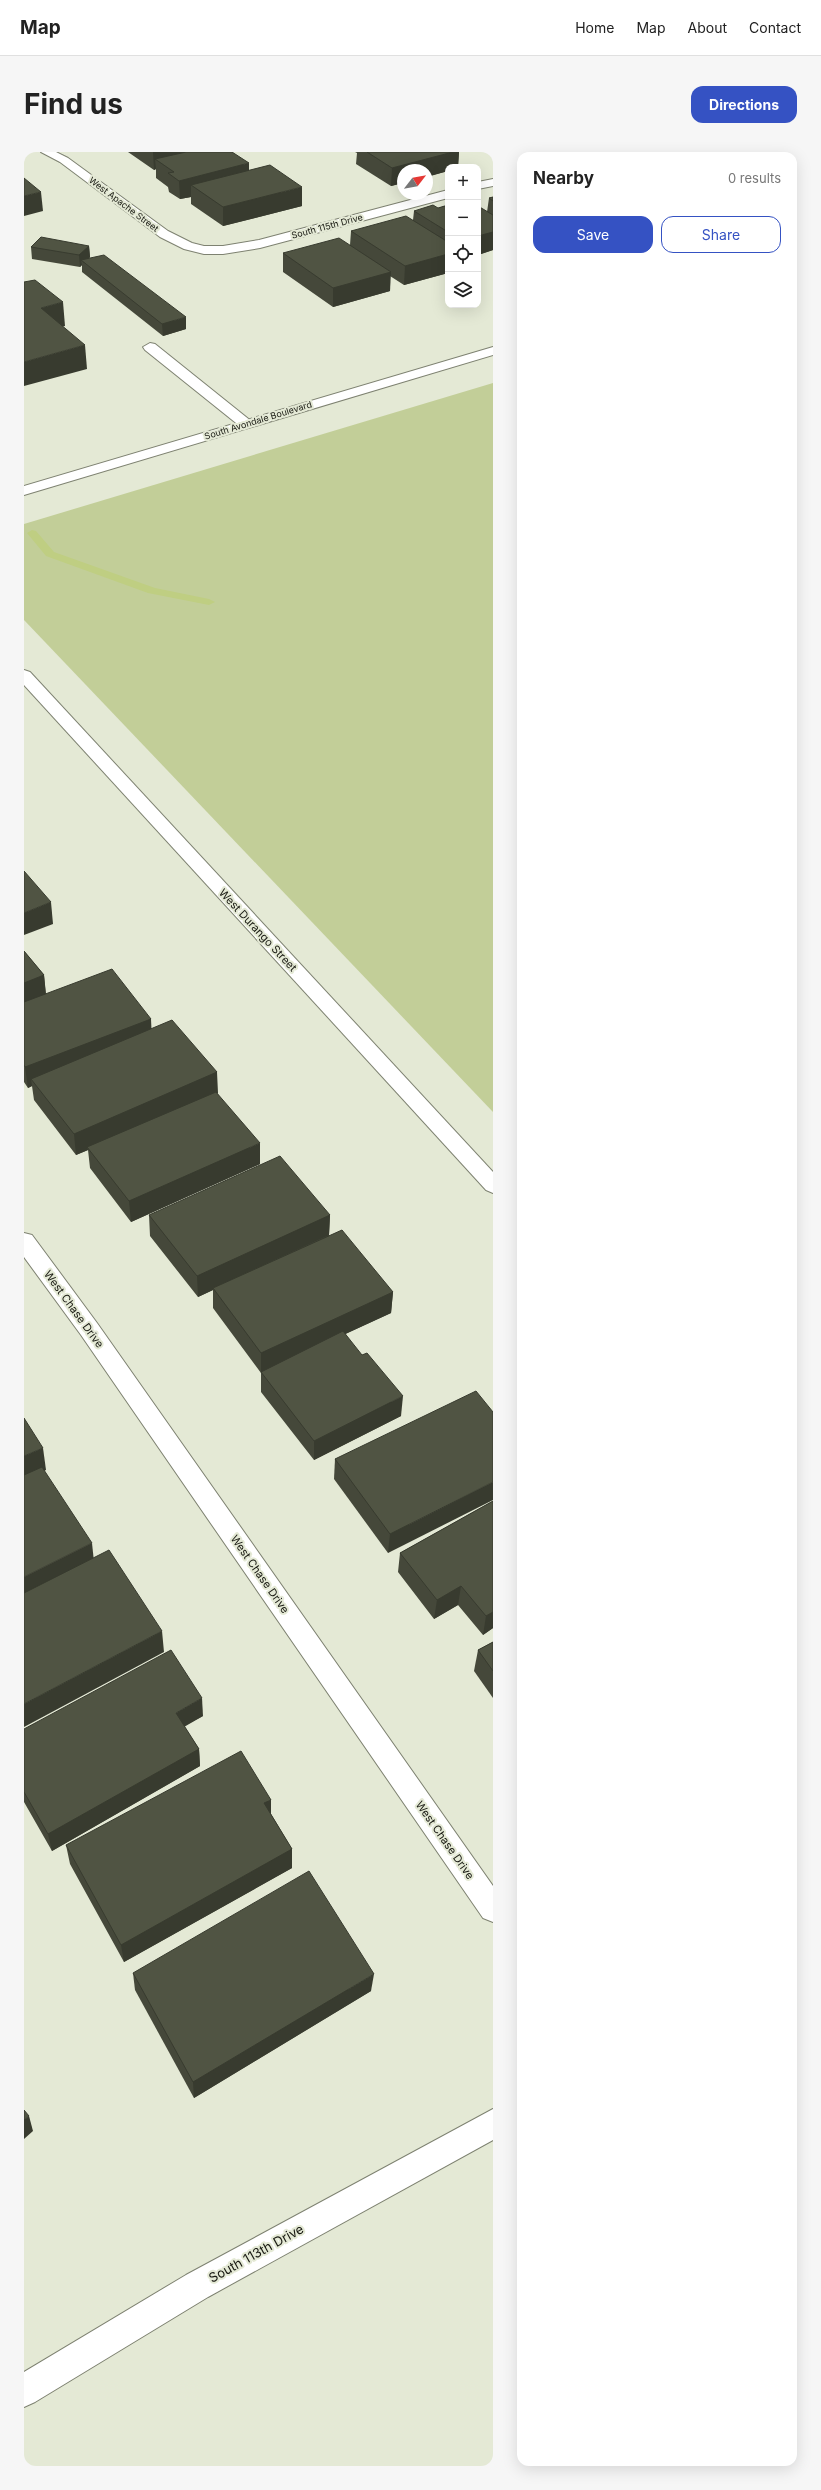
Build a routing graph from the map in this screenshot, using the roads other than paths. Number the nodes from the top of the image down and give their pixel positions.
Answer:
1 (47, 152) edge
2 (493, 182) edge
3 (481, 185) edge
4 (445, 195) edge
5 (204, 250) joint
6 (150, 347) dead end
7 (493, 351) edge
8 (246, 424) junction
9 (24, 490) edge
10 (24, 675) edge
11 (493, 1185) edge
12 (24, 1241) edge
13 (493, 1909) edge
14 (493, 2124) edge
15 (24, 2392) edge

1 - 5 street, West Apache Street
2 - 3 street
4 - 5 street, South 115th Drive
6 - 8 street
7 - 8 street, South Avondale Boulevard
8 - 9 street, South Avondale Boulevard
10 - 11 street, West Durango Street
12 - 13 street, West Chase Drive
14 - 15 street, South 113th Drive

